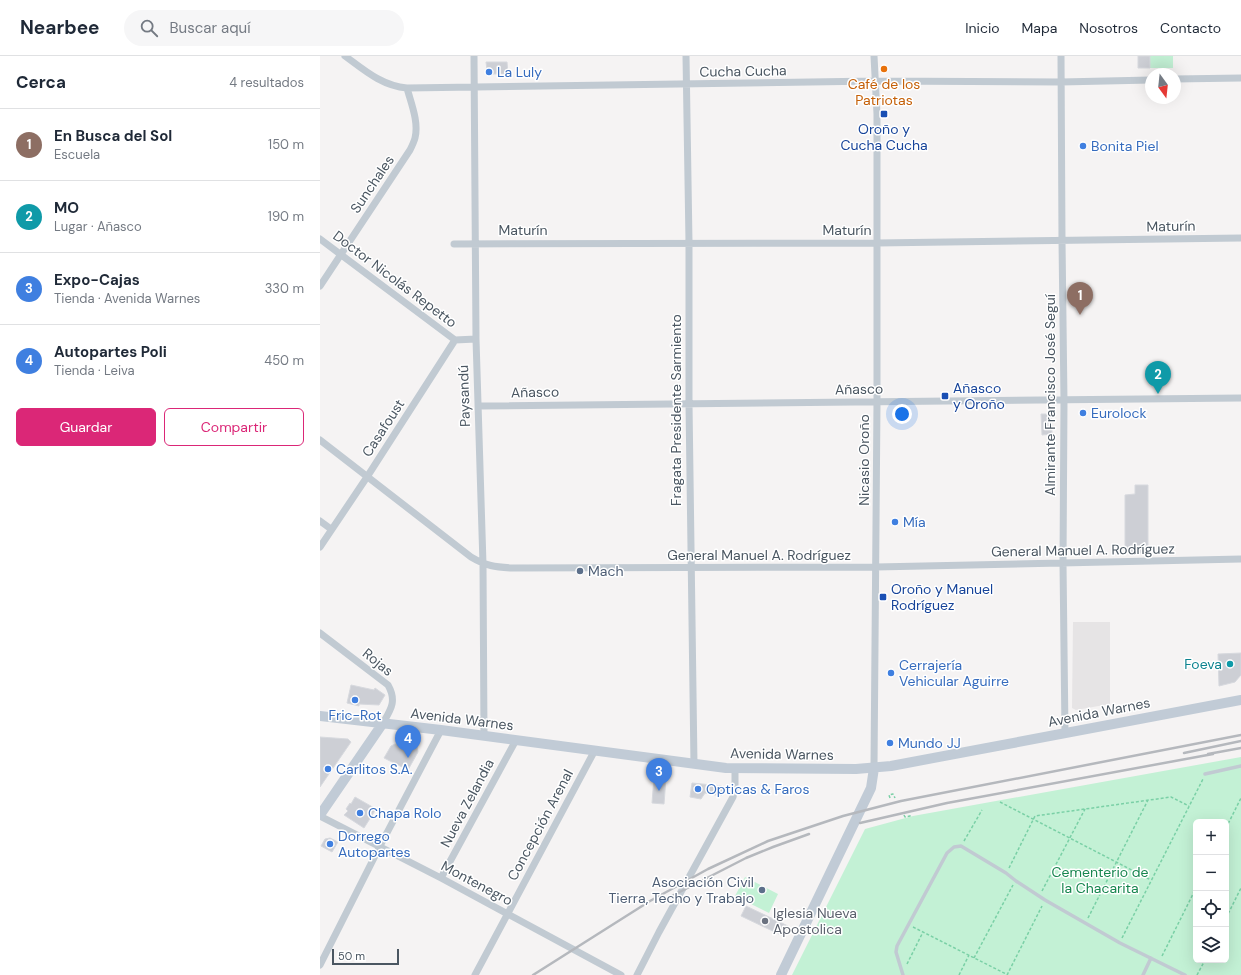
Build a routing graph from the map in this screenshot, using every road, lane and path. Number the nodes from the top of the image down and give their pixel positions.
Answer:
1 (345, 56) edge
2 (474, 56) edge
3 (686, 56) edge
4 (874, 56) edge
5 (1061, 56) edge
6 (1241, 78) edge
7 (1181, 79) edge
8 (1145, 80) edge
9 (875, 81) junction
10 (1061, 82) junction
11 (687, 85) junction
12 (474, 86) junction
13 (407, 88) junction
14 (1241, 238) edge
15 (320, 239) edge
16 (1062, 240) junction
17 (689, 242) junction
18 (877, 243) junction
19 (454, 244) dead end
20 (475, 244) junction
21 (341, 255) junction
22 (320, 286) edge
23 (476, 339) junction
24 (455, 340) junction
25 (1241, 398) edge
26 (1064, 401) junction
27 (877, 402) junction
28 (689, 404) junction
29 (478, 406) junction
30 (320, 440) edge
31 (367, 477) junction
32 (320, 521) edge
33 (330, 530) junction
34 (320, 547) edge
35 (1241, 559) edge
36 (1063, 563) junction
37 (483, 564) junction
38 (876, 568) junction
39 (691, 569) junction
40 (320, 633) edge
41 (1241, 700) edge
42 (320, 716) edge
43 (383, 723) junction
44 (441, 730) junction
45 (1065, 733) junction
46 (484, 736) junction
47 (516, 740) junction
48 (595, 750) junction
49 (694, 764) junction
50 (1241, 766) edge
51 (874, 768) junction
52 (735, 769) junction
53 (1205, 774) joint
54 (890, 798) dead end
55 (895, 798) dead end
56 (1241, 798) edge
57 (1148, 800) junction
58 (1000, 802) dead end
59 (1189, 806) junction
60 (1085, 809) junction
61 (982, 810) dead end
62 (904, 814) dead end
63 (909, 814) dead end
64 (320, 815) edge
65 (1033, 819) junction
66 (1229, 822) edge
67 (1070, 838) junction
68 (380, 846) junction
69 (961, 846) junction
70 (1117, 862) junction
71 (1006, 873) junction
72 (441, 878) junction
73 (1152, 880) junction
74 (1016, 881) junction
75 (1241, 888) edge
76 (1194, 891) edge
77 (1039, 896) junction
78 (1045, 900) junction
79 (1229, 912) edge
80 (507, 914) junction
81 (1086, 923) junction
82 (908, 925) junction
83 (923, 931) junction
84 (1120, 943) junction
85 (969, 955) junction
86 (974, 958) junction
87 (1151, 958) junction
88 (1159, 962) junction
89 (1203, 963) edge
90 (320, 965) edge
91 (903, 974) edge
92 (475, 975) edge
93 (621, 975) edge
94 (637, 975) edge
95 (781, 975) edge
96 (959, 975) edge
97 (1007, 975) edge
98 (1143, 975) edge
99 (1185, 975) edge
100 (1197, 975) edge

1 - 13 street, Cucha Cucha
2 - 12 street, Paysandú
3 - 11 street, Fragata Presidente Sarmiento
4 - 9 street, Nicasio Oroño
5 - 10 street, Almirante Francisco José Seguí
6 - 7 street
8 - 10 street, Cucha Cucha
9 - 10 street, Cucha Cucha
9 - 11 street, Cucha Cucha
9 - 18 street, Nicasio Oroño
10 - 16 street, Almirante Francisco José Seguí
11 - 12 street, Cucha Cucha
11 - 17 street, Fragata Presidente Sarmiento
12 - 13 street, Cucha Cucha
12 - 20 street, Paysandú
13 - 21 street, Sunchales
14 - 16 street, Maturín
15 - 21 street, Doctor Nicolás Repetto
16 - 18 street, Maturín
16 - 26 street, Almirante Francisco José Seguí
17 - 18 street, Maturín
17 - 20 street, Maturín
17 - 28 street, Fragata Presidente Sarmiento
18 - 27 street, Nicasio Oroño
19 - 20 street, Maturín
20 - 23 street, Paysandú
21 - 22 street, Sunchales
21 - 24 street, Doctor Nicolás Repetto
23 - 24 street
23 - 29 street, Paysandú
24 - 31 street, Casafoust
25 - 26 street, Añasco
26 - 27 street, Añasco
26 - 36 street, Almirante Francisco José Seguí
27 - 28 street, Añasco
27 - 38 street, Nicasio Oroño
28 - 29 street, Añasco
28 - 39 street, Fragata Presidente Sarmiento
29 - 37 street, Paysandú
30 - 31 street, General Manuel A. Rodríguez
31 - 33 street, Casafoust
31 - 37 street, General Manuel A. Rodríguez
32 - 33 street
33 - 34 street, Casafoust
35 - 36 street, General Manuel A. Rodríguez
36 - 38 street, General Manuel A. Rodríguez
36 - 45 street, Almirante Francisco José Seguí
37 - 39 street, General Manuel A. Rodríguez
37 - 46 street, Paysandú
38 - 39 street, General Manuel A. Rodríguez
38 - 51 street, Nicasio Oroño
39 - 49 street, Fragata Presidente Sarmiento
40 - 43 street, Rojas
41 - 45 main road, Avenida Warnes
42 - 43 main road, Avenida Warnes
43 - 44 main road, Avenida Warnes
43 - 64 main road
44 - 46 main road, Avenida Warnes
44 - 68 street
45 - 51 main road, Avenida Warnes
46 - 47 main road, Avenida Warnes
47 - 48 main road, Avenida Warnes
47 - 72 street, Nueva Zelandia
48 - 49 main road, Avenida Warnes
48 - 80 street, Concepción Arenal
49 - 52 main road, Avenida Warnes
50 - 53 lane
51 - 52 main road, Avenida Warnes
51 - 95 main road
52 - 94 street
53 - 59 path
54 - 55 path
56 - 66 path
57 - 59 path
57 - 60 path
57 - 70 path
58 - 65 path
59 - 73 path
60 - 65 path
60 - 67 path
61 - 69 path
62 - 63 path
64 - 68 street, Montenegro
65 - 67 path
65 - 71 path
67 - 70 path
67 - 77 path
68 - 72 street, Montenegro
68 - 90 street
69 - 71 lane
69 - 82 lane
70 - 73 path
70 - 81 path
71 - 74 lane
72 - 80 street, Montenegro
73 - 84 path
74 - 77 lane
74 - 86 path
75 - 79 path
76 - 88 path
77 - 78 lane
78 - 81 lane
78 - 97 path
80 - 92 street, Concepción Arenal
80 - 93 street, Montenegro
81 - 84 lane
82 - 83 path
82 - 91 lane
83 - 85 path
83 - 91 path
84 - 87 lane
85 - 86 path
85 - 96 path
86 - 97 path
87 - 88 lane
87 - 98 lane
88 - 99 lane
89 - 100 path

